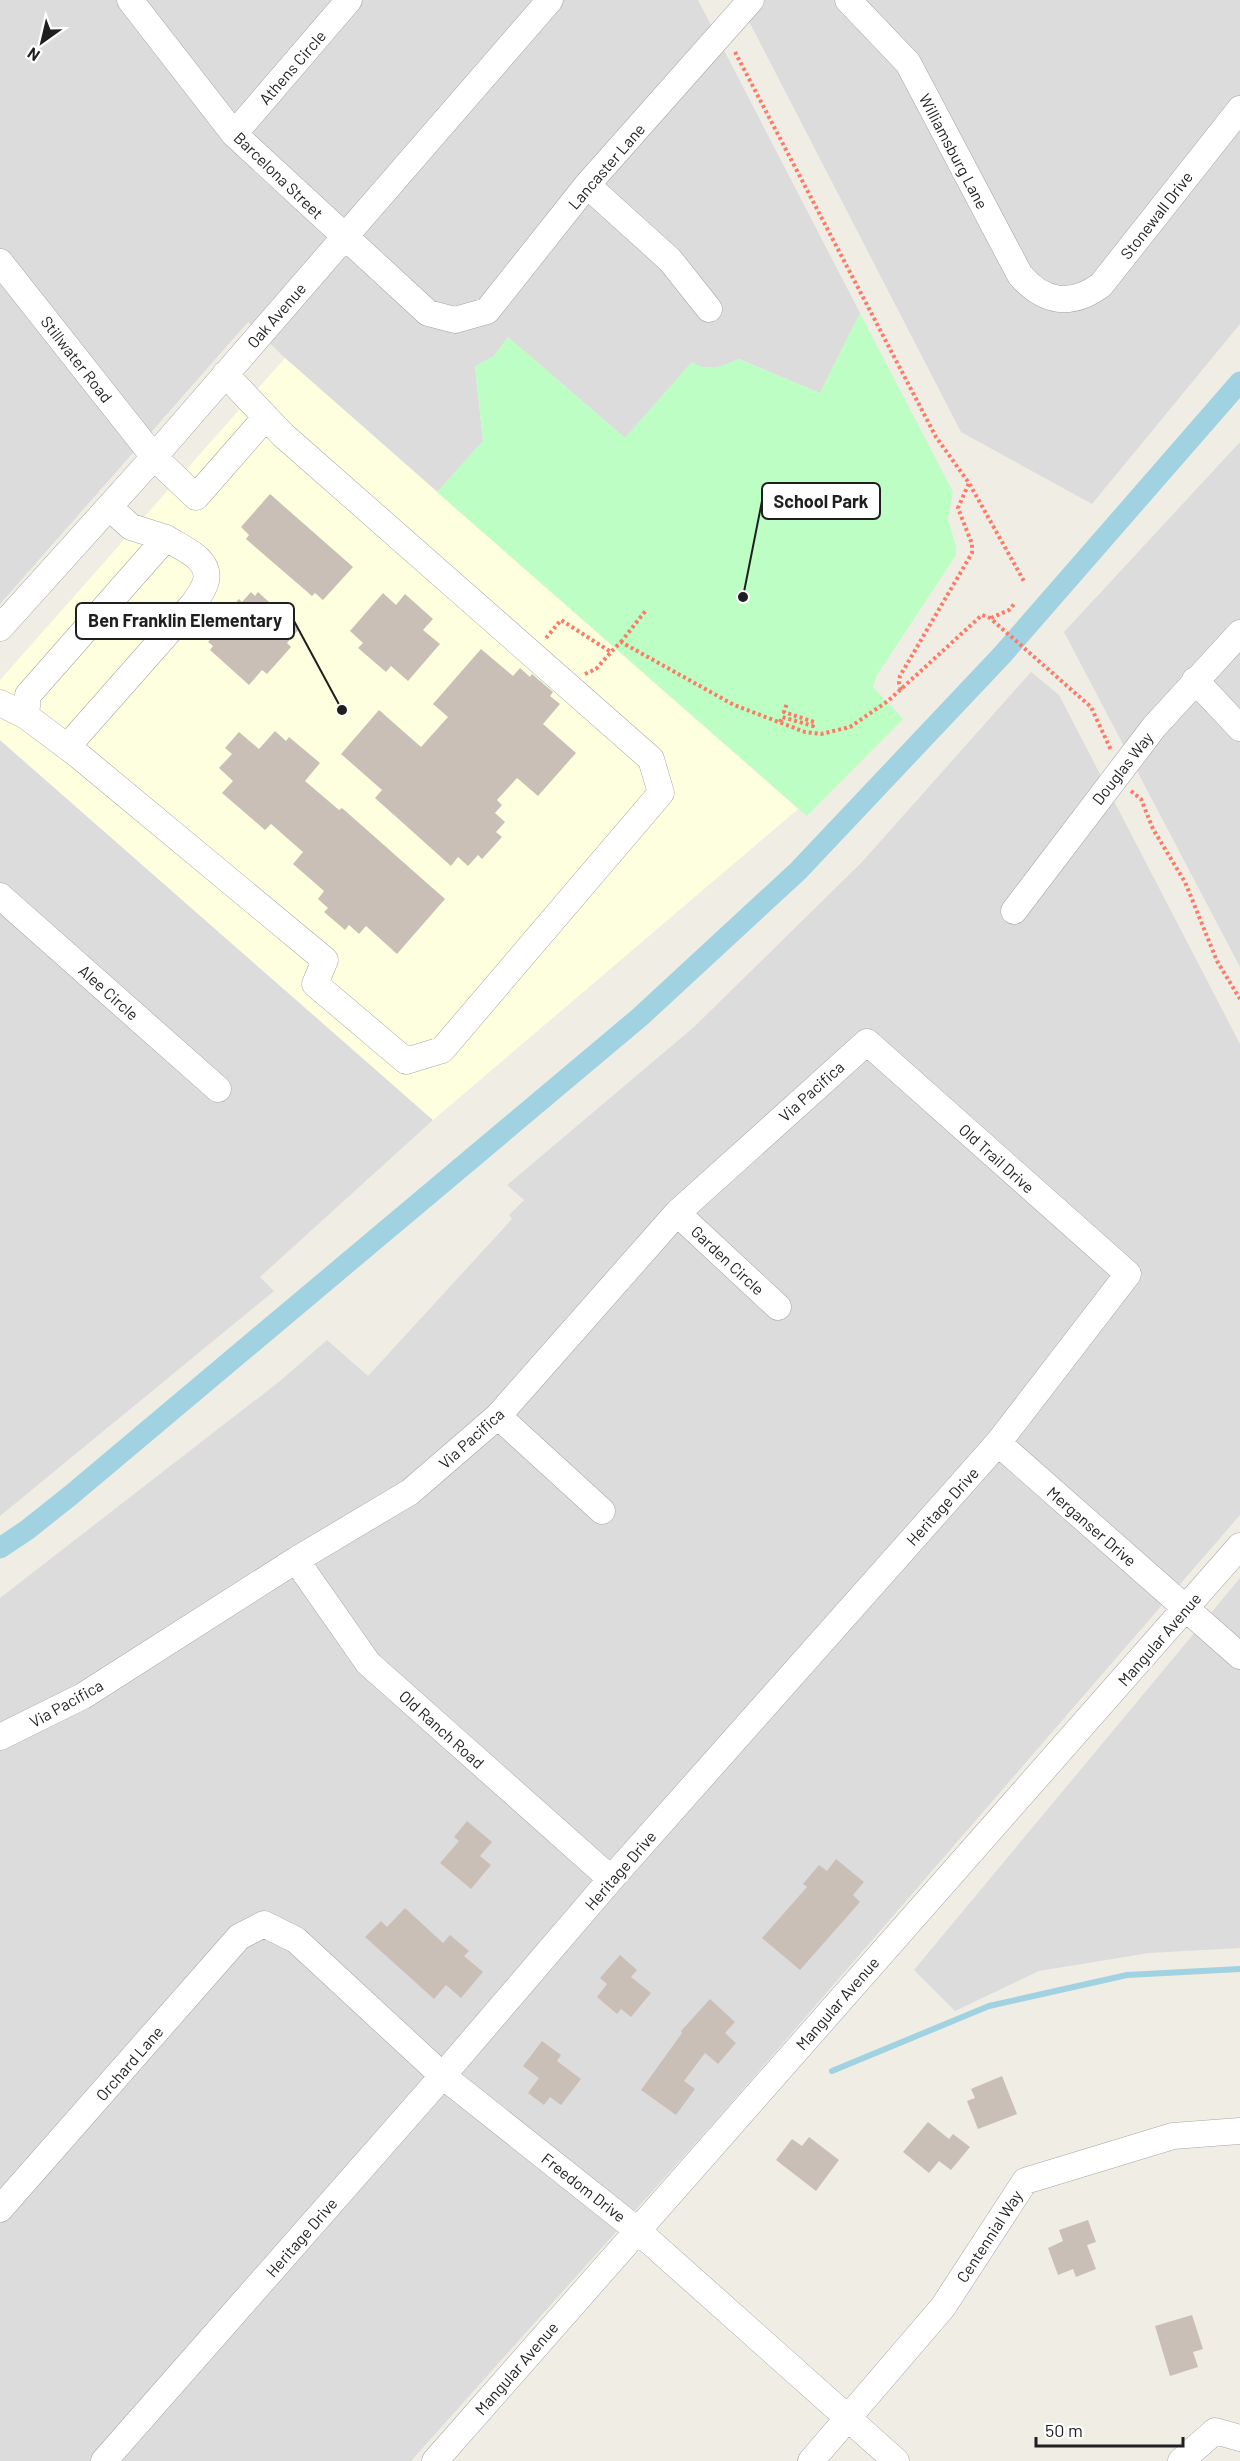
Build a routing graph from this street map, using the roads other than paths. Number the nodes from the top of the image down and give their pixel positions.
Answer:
1 (130, 0) edge
2 (349, 0) edge
3 (550, 0) edge
4 (751, 0) edge
5 (848, 0) edge
6 (1240, 109) edge
7 (234, 134) junction
8 (587, 185) junction
9 (344, 237) junction
10 (0, 262) edge
11 (1058, 299) joint
12 (709, 309) dead end
13 (455, 320) joint
14 (225, 374) junction
15 (266, 417) junction
16 (154, 457) junction
17 (109, 507) junction
18 (166, 538) junction
19 (0, 628) edge
20 (1240, 633) edge
21 (1195, 680) junction
22 (0, 703) edge
23 (26, 716) junction
24 (1240, 728) edge
25 (67, 747) junction
26 (0, 896) edge
27 (1014, 912) dead end
28 (867, 1042) joint
29 (218, 1089) dead end
30 (677, 1213) junction
31 (1128, 1274) joint
32 (778, 1307) dead end
33 (498, 1416) junction
34 (998, 1443) junction
35 (602, 1511) dead end
36 (1240, 1546) edge
37 (296, 1560) junction
38 (1186, 1608) junction
39 (1240, 1656) edge
40 (0, 1737) edge
41 (611, 1879) junction
42 (264, 1924) joint
43 (442, 2076) junction
44 (1240, 2131) edge
45 (0, 2210) edge
46 (637, 2230) junction
47 (849, 2420) junction
48 (1240, 2438) edge
49 (104, 2461) edge
50 (435, 2461) edge
51 (811, 2461) edge
52 (896, 2461) edge
53 (1181, 2461) edge

1 - 7 street, Barcelona Street
2 - 7 street, Athens Circle
3 - 9 street, Oak Avenue
4 - 8 street, Lancaster Lane
5 - 11 street, Williamsburg Lane
6 - 11 street, Stonewall Drive
7 - 9 street, Barcelona Street
8 - 12 street
8 - 13 street, Lancaster Lane
9 - 13 street, Barcelona Street
9 - 14 street, Oak Avenue
10 - 16 street, Stillwater Road
14 - 15 street
14 - 16 street, Oak Avenue
15 - 16 street, Stillwater Road
15 - 25 street
16 - 17 street, Oak Avenue
17 - 18 street
17 - 19 street, Oak Avenue
18 - 23 street
18 - 25 street
20 - 21 street, Douglas Way
21 - 24 street
21 - 27 street, Douglas Way
22 - 23 street
23 - 25 street
26 - 29 street, Alee Circle
28 - 30 street, Via Pacifica
28 - 31 street, Old Trail Drive
30 - 32 street, Garden Circle
30 - 33 street, Via Pacifica
31 - 34 street, Heritage Drive
33 - 35 street
33 - 37 street, Via Pacifica
34 - 38 street, Merganser Drive
34 - 41 street, Heritage Drive
36 - 38 street, Mangular Avenue
37 - 40 street, Via Pacifica
37 - 41 street, Old Ranch Road
38 - 39 street, Merganser Drive
38 - 46 street, Mangular Avenue
41 - 43 street, Heritage Drive
42 - 43 street, Freedom Drive
42 - 45 street, Orchard Lane
43 - 46 street, Freedom Drive
43 - 49 street, Heritage Drive
44 - 47 street, Centennial Way
46 - 47 street, Freedom Drive
46 - 50 street, Mangular Avenue
47 - 51 street, Centennial Way
47 - 52 street, Freedom Drive
48 - 53 street

